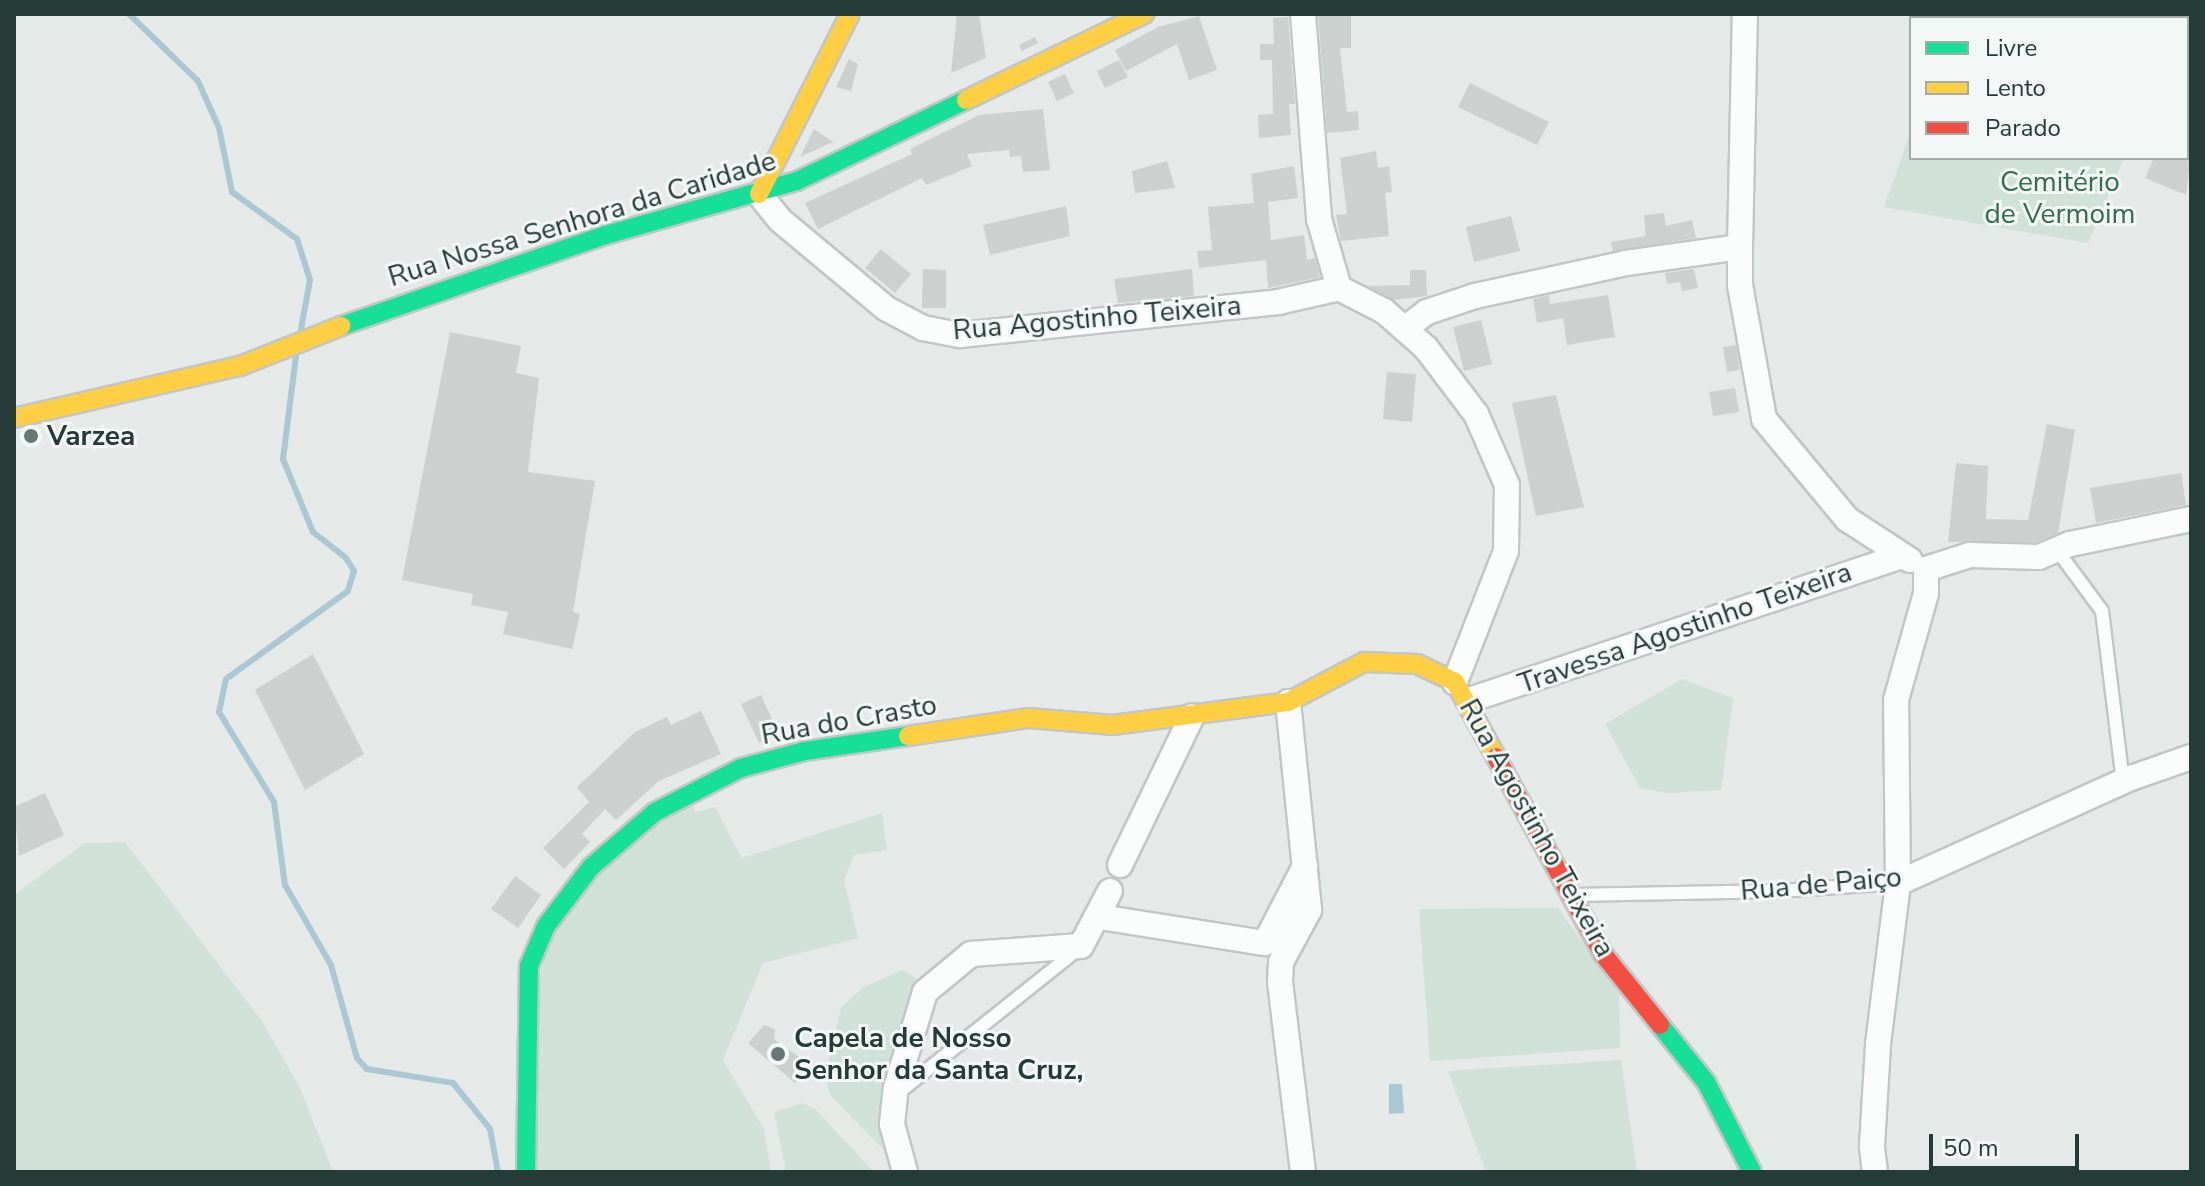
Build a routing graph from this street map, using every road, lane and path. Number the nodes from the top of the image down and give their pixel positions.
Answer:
1 (850, 14) edge
2 (1144, 14) edge
3 (1303, 14) edge
4 (1745, 14) edge
5 (759, 194) junction
6 (1740, 247) junction
7 (1339, 288) junction
8 (1407, 327) junction
9 (14, 418) edge
10 (2191, 519) edge
11 (2057, 550) junction
12 (1901, 556) junction
13 (1926, 569) junction
14 (1462, 691) junction
15 (1288, 702) junction
16 (1192, 716) junction
17 (2191, 757) edge
18 (2123, 782) junction
19 (1306, 864) junction
20 (1120, 865) dead end
21 (1898, 883) junction
22 (1110, 891) dead end
23 (1570, 897) junction
24 (1100, 917) junction
25 (1081, 946) junction
26 (895, 1095) junction
27 (526, 1172) edge
28 (905, 1172) edge
29 (1303, 1172) edge
30 (1752, 1172) edge
31 (1875, 1172) edge

1 - 5 street
2 - 5 street, Rua Nossa Senhora da Caridade
3 - 7 street
4 - 6 street
5 - 7 street, Rua Agostinho Teixeira
5 - 9 street, Rua Nossa Senhora da Caridade
6 - 8 street
6 - 12 street
7 - 8 street
8 - 14 street
10 - 11 street
11 - 13 street
11 - 18 lane
12 - 13 street
12 - 14 street, Travessa Agostinho Teixeira
13 - 21 street
14 - 15 street, Rua do Crasto
14 - 23 street, Rua Agostinho Teixeira
15 - 16 street, Rua do Crasto
15 - 19 street
16 - 20 street
16 - 27 street, Rua do Crasto
17 - 18 street, Rua de Paiço
18 - 21 street, Rua de Paiço
19 - 24 street
19 - 29 street
21 - 23 lane, Rua de Paiço
21 - 31 street
22 - 24 street
23 - 30 street, Rua Agostinho Teixeira
24 - 25 street
25 - 26 lane
25 - 26 street
26 - 28 street

